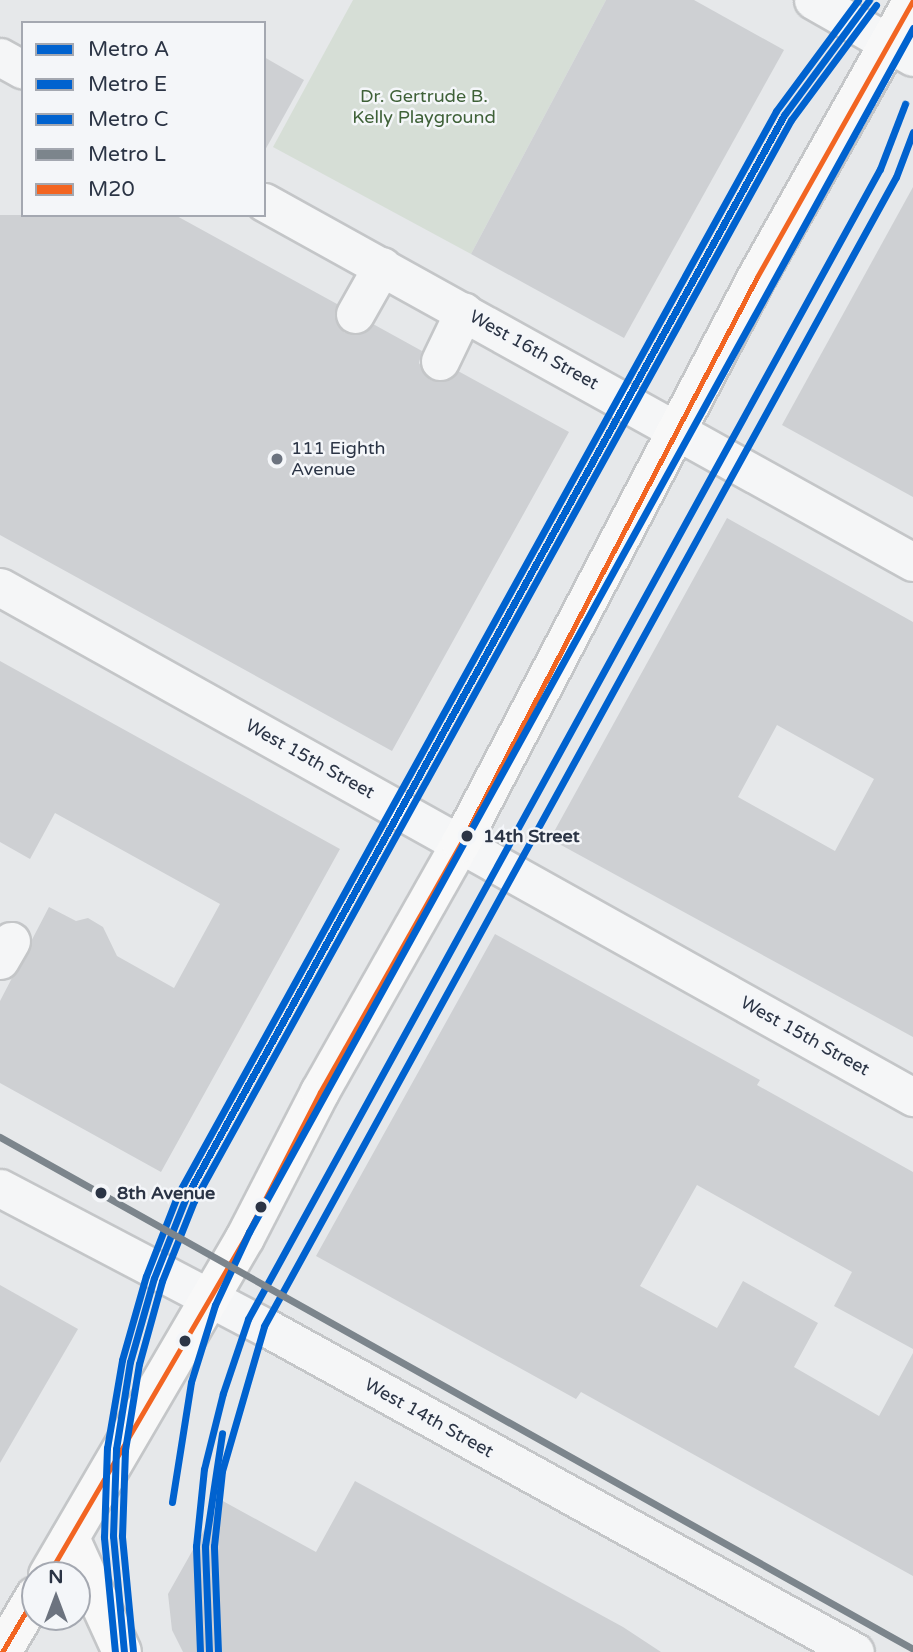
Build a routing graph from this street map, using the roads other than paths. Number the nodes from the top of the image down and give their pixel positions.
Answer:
1 (813, 0) edge
2 (913, 0) edge
3 (901, 50) edge
4 (0, 57) edge
5 (21, 68) edge
6 (266, 203) edge
7 (382, 266) junction
8 (464, 311) junction
9 (355, 314) dead end
10 (440, 361) dead end
11 (675, 429) junction
12 (913, 562) edge
13 (0, 586) edge
14 (461, 843) junction
15 (913, 1097) edge
16 (0, 1188) edge
17 (210, 1299) junction
18 (70, 1538) junction
19 (56, 1561) edge
20 (21, 1620) edge
21 (2, 1652) edge
22 (122, 1652) edge
23 (855, 1652) edge

1 - 3 street
2 - 3 main road
3 - 11 main road
4 - 5 street
6 - 7 street, West 16th Street
7 - 8 street, West 16th Street
7 - 9 street
8 - 10 street
8 - 11 street, West 16th Street
11 - 12 street, West 16th Street
11 - 14 main road
13 - 14 street, West 15th Street
14 - 15 street, West 15th Street
14 - 17 main road
16 - 17 street, West 14th Street
17 - 18 main road
17 - 23 street, West 14th Street
18 - 19 main road
18 - 22 main road
20 - 21 main road

